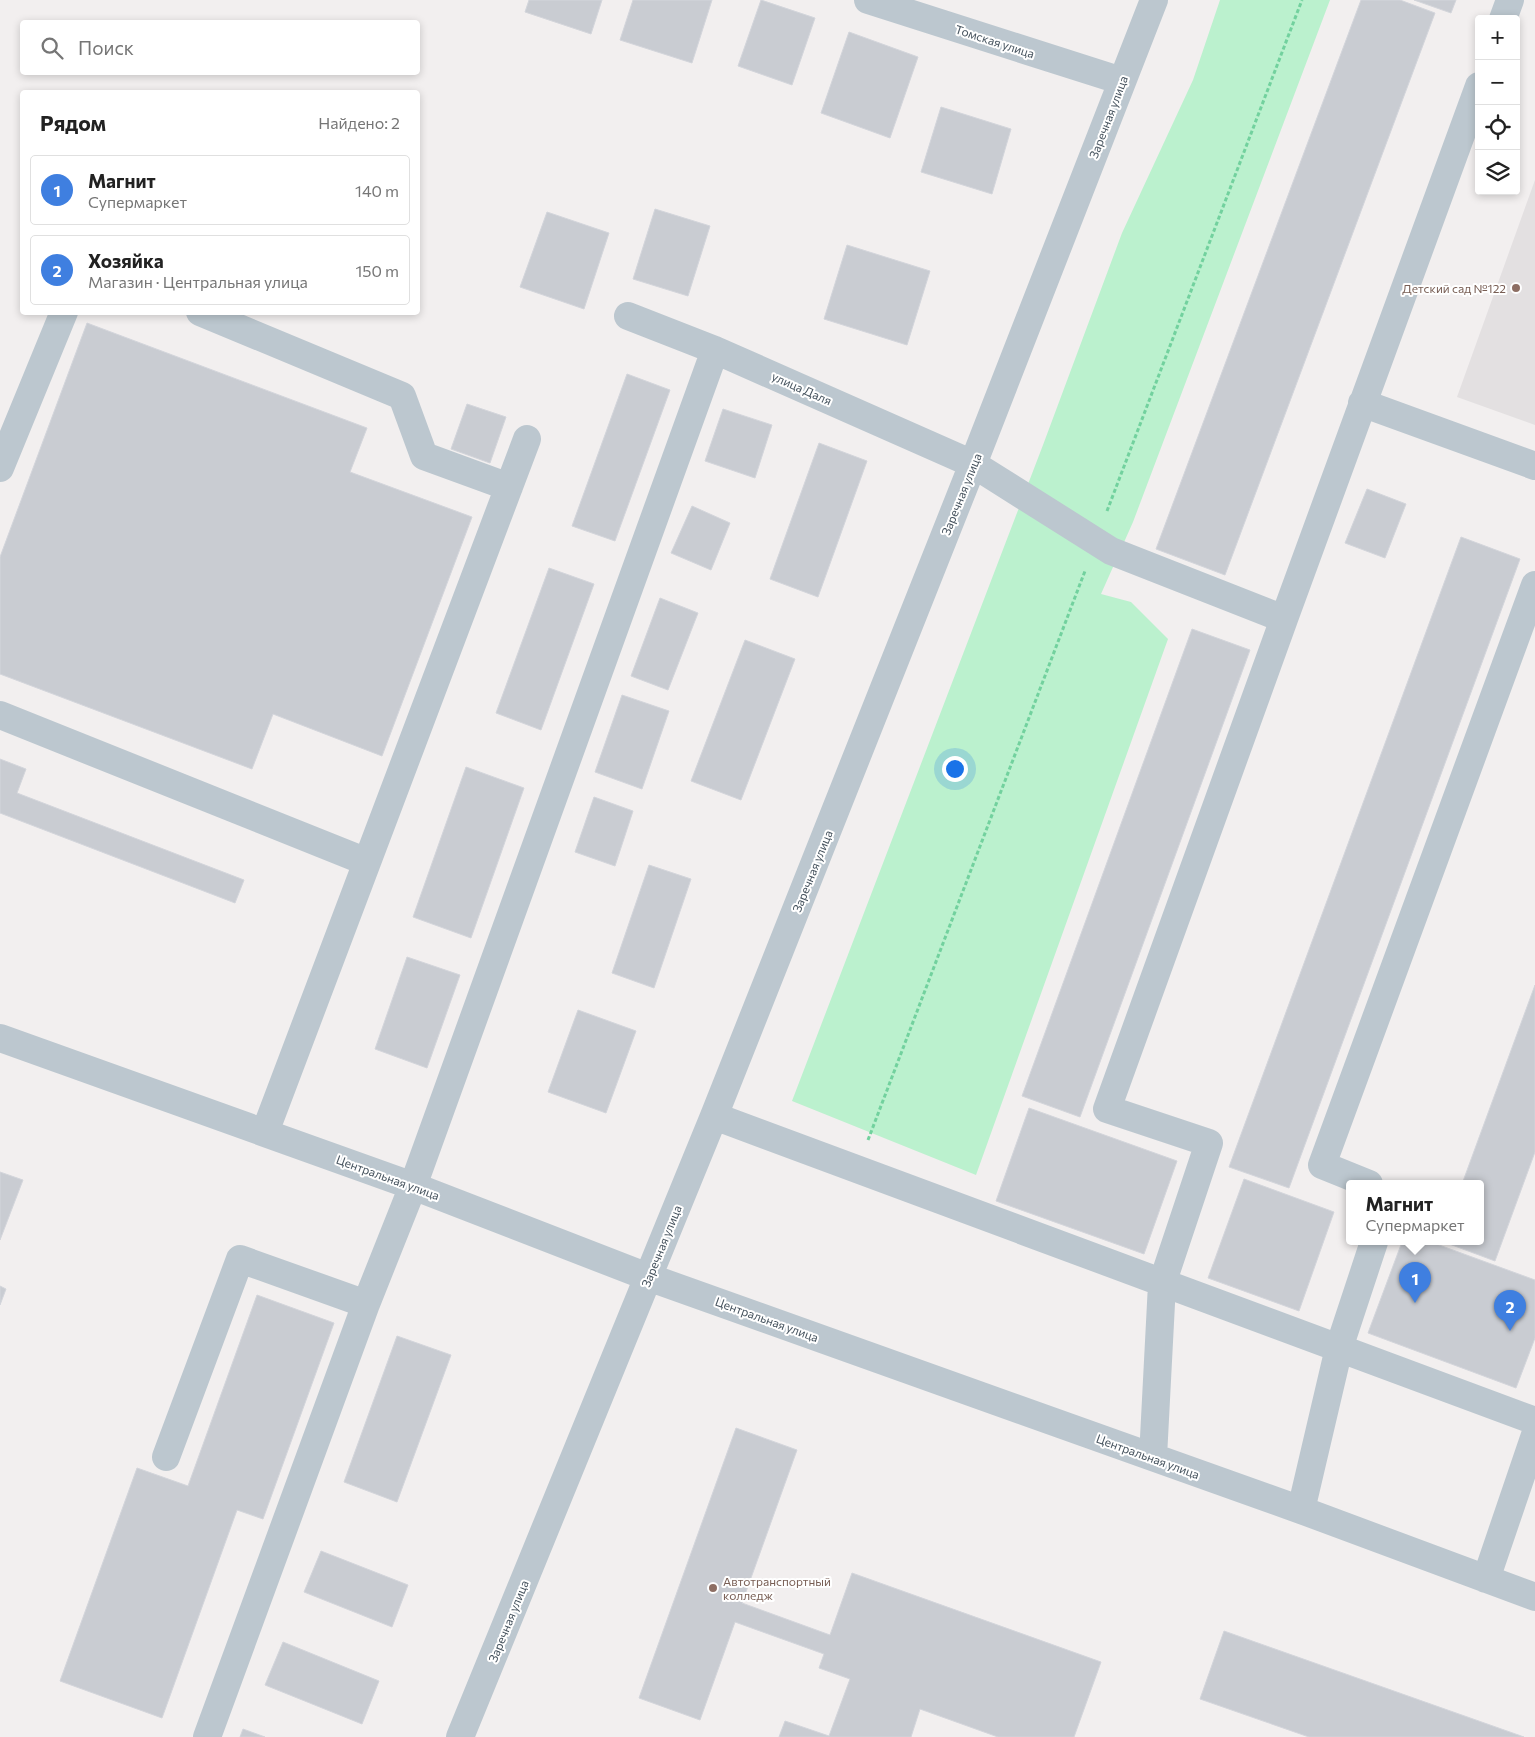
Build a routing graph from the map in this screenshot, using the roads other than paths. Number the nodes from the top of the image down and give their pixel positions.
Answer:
1 (868, 0) edge
2 (1154, 0) edge
3 (1510, 0) edge
4 (1505, 15) edge
5 (1122, 81) junction
6 (1475, 97) edge
7 (63, 315) edge
8 (207, 315) edge
9 (628, 316) dead end
10 (715, 350) junction
11 (1362, 403) junction
12 (527, 439) dead end
13 (973, 464) junction
14 (1535, 466) edge
15 (0, 468) edge
16 (509, 487) junction
17 (1534, 588) edge
18 (1284, 619) junction
19 (0, 715) edge
20 (367, 862) junction
21 (0, 1038) edge
22 (714, 1116) junction
23 (264, 1132) junction
24 (1359, 1180) edge
25 (413, 1186) junction
26 (1373, 1245) edge
27 (648, 1277) junction
28 (1162, 1284) junction
29 (366, 1304) junction
30 (1339, 1348) junction
31 (1535, 1421) edge
32 (1535, 1435) edge
33 (166, 1457) dead end
34 (1153, 1457) junction
35 (1301, 1510) junction
36 (1486, 1579) junction
37 (1535, 1597) edge
38 (207, 1737) edge
39 (460, 1737) edge

1 - 5 street, Томская улица
2 - 5 street, Заречная улица
3 - 4 street
5 - 13 street, Заречная улица
6 - 11 street
7 - 15 street
8 - 16 street
9 - 10 street, улица Даля
10 - 13 street, улица Даля
10 - 25 street
11 - 14 street
11 - 18 street
12 - 16 street
13 - 18 street, улица Даля
13 - 22 street, Заречная улица
16 - 20 street
17 - 24 street
18 - 28 street
19 - 20 street
20 - 23 street
21 - 23 street, Центральная улица
22 - 27 street, Заречная улица
22 - 28 street
23 - 25 street, Центральная улица
25 - 27 street, Центральная улица
25 - 29 street
26 - 30 street
27 - 34 street, Центральная улица
27 - 39 street, Заречная улица
28 - 30 street
28 - 34 street
29 - 33 street
29 - 38 street
30 - 31 street
30 - 35 street
32 - 36 street
34 - 35 street, Центральная улица
35 - 36 street, Центральная улица
36 - 37 street, Центральная улица

